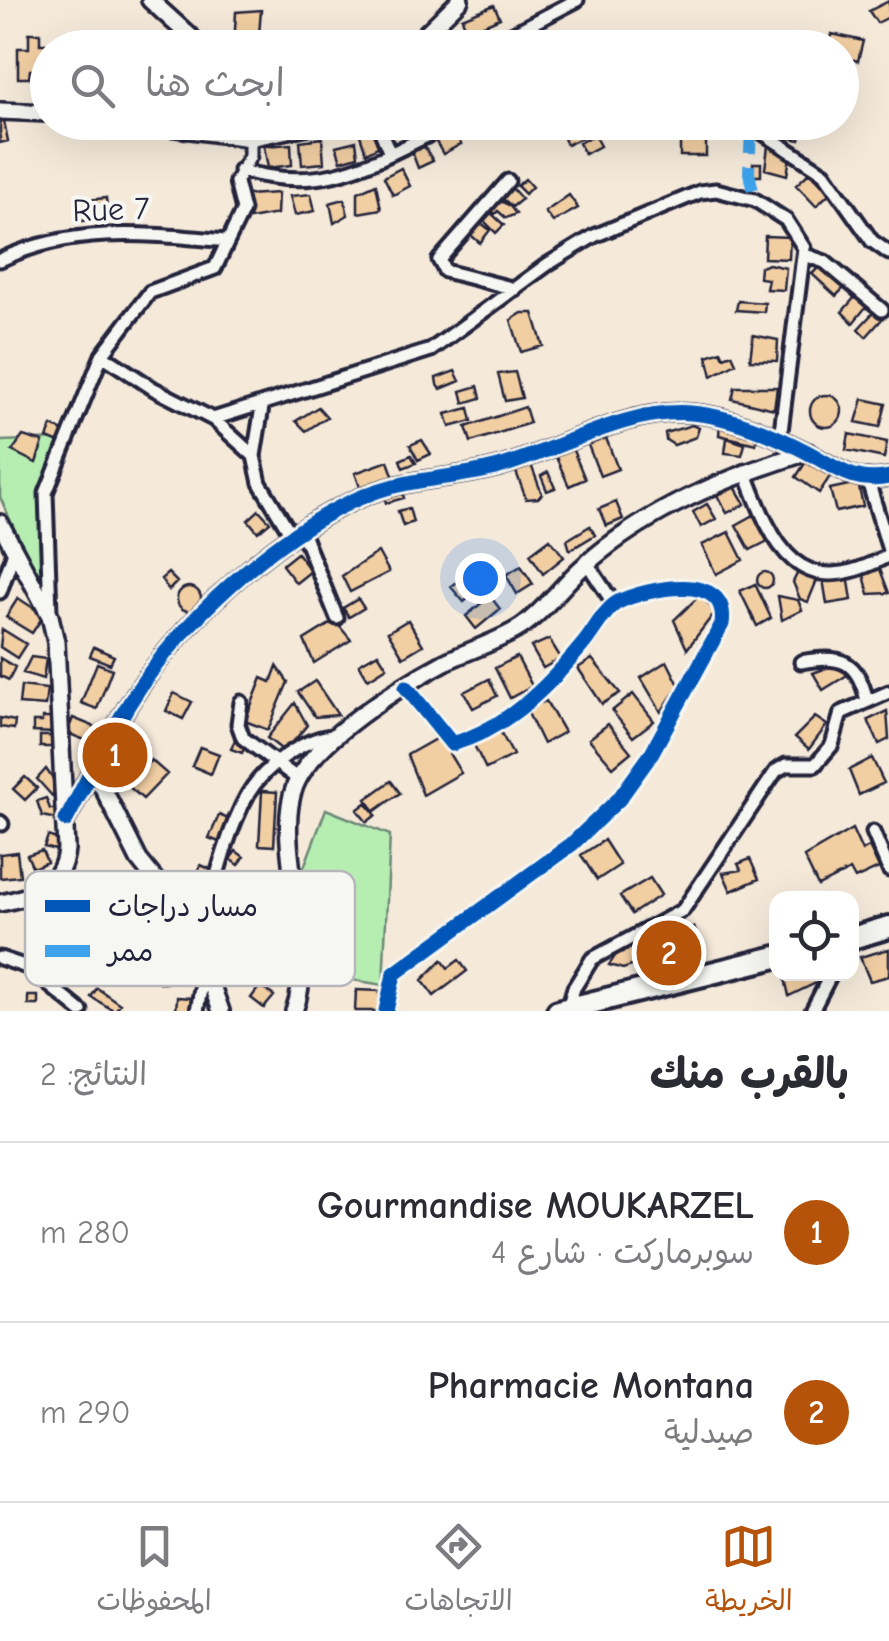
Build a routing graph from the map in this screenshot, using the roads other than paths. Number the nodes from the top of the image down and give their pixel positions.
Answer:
1 (150, 0) edge
2 (460, 0) edge
3 (577, 0) edge
4 (183, 30) edge
5 (429, 30) edge
6 (520, 30) edge
7 (0, 111) edge
8 (30, 112) edge
9 (250, 140) edge
10 (384, 140) edge
11 (419, 140) edge
12 (774, 140) edge
13 (390, 154) junction
14 (240, 170) junction
15 (508, 181) dead end
16 (227, 241) junction
17 (889, 254) edge
18 (806, 255) junction
19 (0, 260) edge
20 (515, 289) junction
21 (882, 310) dead end
22 (102, 355) junction
23 (262, 406) junction
24 (212, 419) junction
25 (780, 440) junction
26 (808, 452) junction
27 (254, 456) junction
28 (746, 472) junction
29 (889, 477) edge
30 (868, 480) junction
31 (0, 523) edge
32 (296, 533) junction
33 (15, 550) junction
34 (889, 552) edge
35 (587, 562) junction
36 (0, 592) edge
37 (614, 604) junction
38 (50, 616) junction
39 (337, 618) dead end
40 (802, 662) dead end
41 (406, 687) junction
42 (889, 692) edge
43 (867, 701) junction
44 (241, 702) dead end
45 (337, 736) junction
46 (276, 765) junction
47 (94, 772) junction
48 (298, 779) junction
49 (66, 820) junction
50 (873, 832) dead end
51 (889, 870) edge
52 (62, 871) edge
53 (147, 871) edge
54 (223, 871) edge
55 (294, 871) edge
56 (25, 896) edge
57 (0, 904) edge
58 (889, 927) edge
59 (859, 936) edge
60 (0, 958) edge
61 (769, 959) edge
62 (25, 966) edge
63 (827, 981) edge
64 (50, 986) edge
65 (202, 986) edge
66 (212, 986) edge
67 (298, 986) edge
68 (563, 1009) edge
69 (81, 1011) edge
70 (198, 1011) edge
71 (221, 1011) edge
72 (294, 1011) edge
73 (386, 1011) edge
74 (812, 1011) edge

1 - 4 street
2 - 5 street
3 - 6 street
7 - 8 street
9 - 14 street
10 - 13 street
11 - 13 street
12 - 17 street
13 - 14 street
14 - 16 street
15 - 20 street
16 - 19 street, Rue 7
16 - 22 street
18 - 20 street
18 - 21 street
18 - 25 street
20 - 23 street
22 - 24 street
22 - 38 street
23 - 24 street
23 - 27 street
24 - 27 street
25 - 26 street
25 - 32 street
26 - 28 street
26 - 30 street
27 - 32 street
28 - 34 street
28 - 35 street
29 - 30 street
30 - 34 street
31 - 33 street
32 - 39 street
32 - 47 street
33 - 36 street
33 - 38 street
35 - 37 street
35 - 41 street
37 - 41 street
37 - 73 street
38 - 49 street
40 - 43 street
41 - 45 street
42 - 43 street
43 - 68 street
44 - 46 street
45 - 46 street
45 - 48 street
46 - 48 street
46 - 54 street
47 - 49 street
47 - 53 street
48 - 55 street
49 - 52 street
50 - 51 street
56 - 57 street
58 - 59 highway
60 - 62 street
61 - 68 highway
63 - 74 street
64 - 69 street
65 - 70 street
66 - 71 street
67 - 72 street

